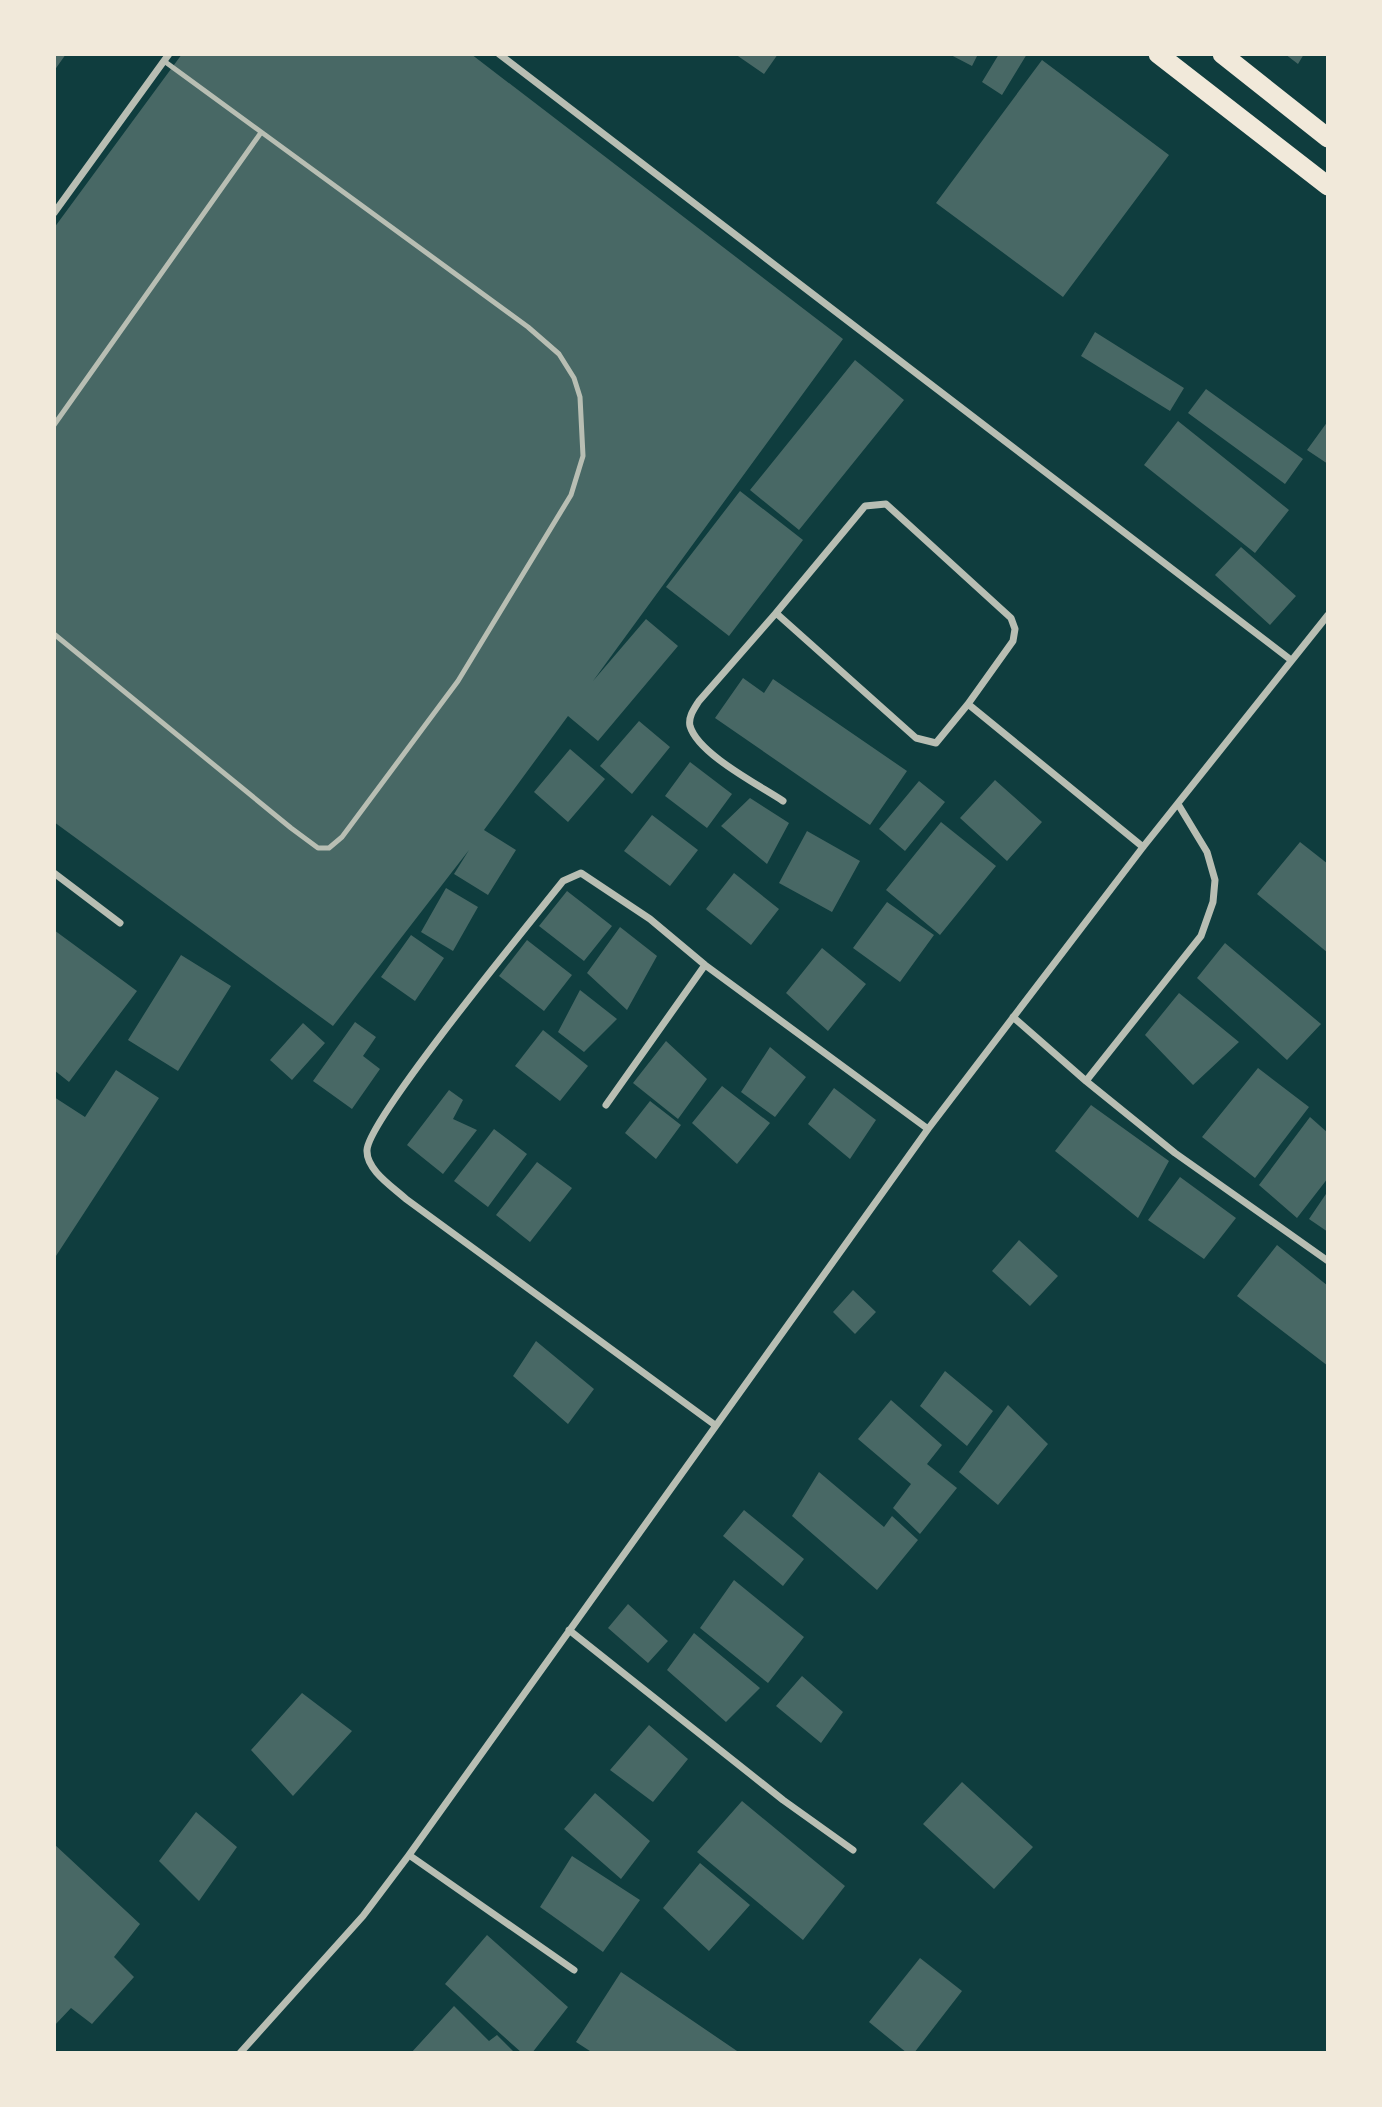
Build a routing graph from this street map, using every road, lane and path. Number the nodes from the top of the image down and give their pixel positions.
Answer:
1 (499, 54) edge
2 (1158, 54) edge
3 (1222, 54) edge
4 (166, 58) edge
5 (260, 134) junction
6 (1328, 138) edge
7 (1328, 186) edge
8 (54, 213) edge
9 (54, 425) edge
10 (776, 613) junction
11 (1328, 615) edge
12 (54, 634) edge
13 (1291, 660) junction
14 (968, 704) junction
15 (783, 801) dead end
16 (1178, 804) junction
17 (1143, 847) junction
18 (54, 873) edge
19 (120, 923) dead end
20 (705, 965) junction
21 (1013, 1017) junction
22 (1086, 1081) junction
23 (606, 1105) dead end
24 (928, 1129) junction
25 (1328, 1261) edge
26 (715, 1425) junction
27 (569, 1630) junction
28 (853, 1850) dead end
29 (409, 1855) junction
30 (575, 1970) dead end
31 (240, 2053) edge

1 - 13 street
2 - 7 highway
3 - 6 highway
4 - 5 lane
4 - 8 street
5 - 9 lane
5 - 12 lane
10 - 14 street
10 - 14 street
10 - 15 street
11 - 13 street
13 - 16 street
14 - 17 street
16 - 17 street
16 - 22 street
17 - 21 street
18 - 19 street
20 - 23 street
20 - 24 street
20 - 26 street
21 - 22 street
21 - 24 street
22 - 25 street
24 - 26 street
26 - 27 street
27 - 28 street
27 - 29 street
29 - 30 street
29 - 31 street

